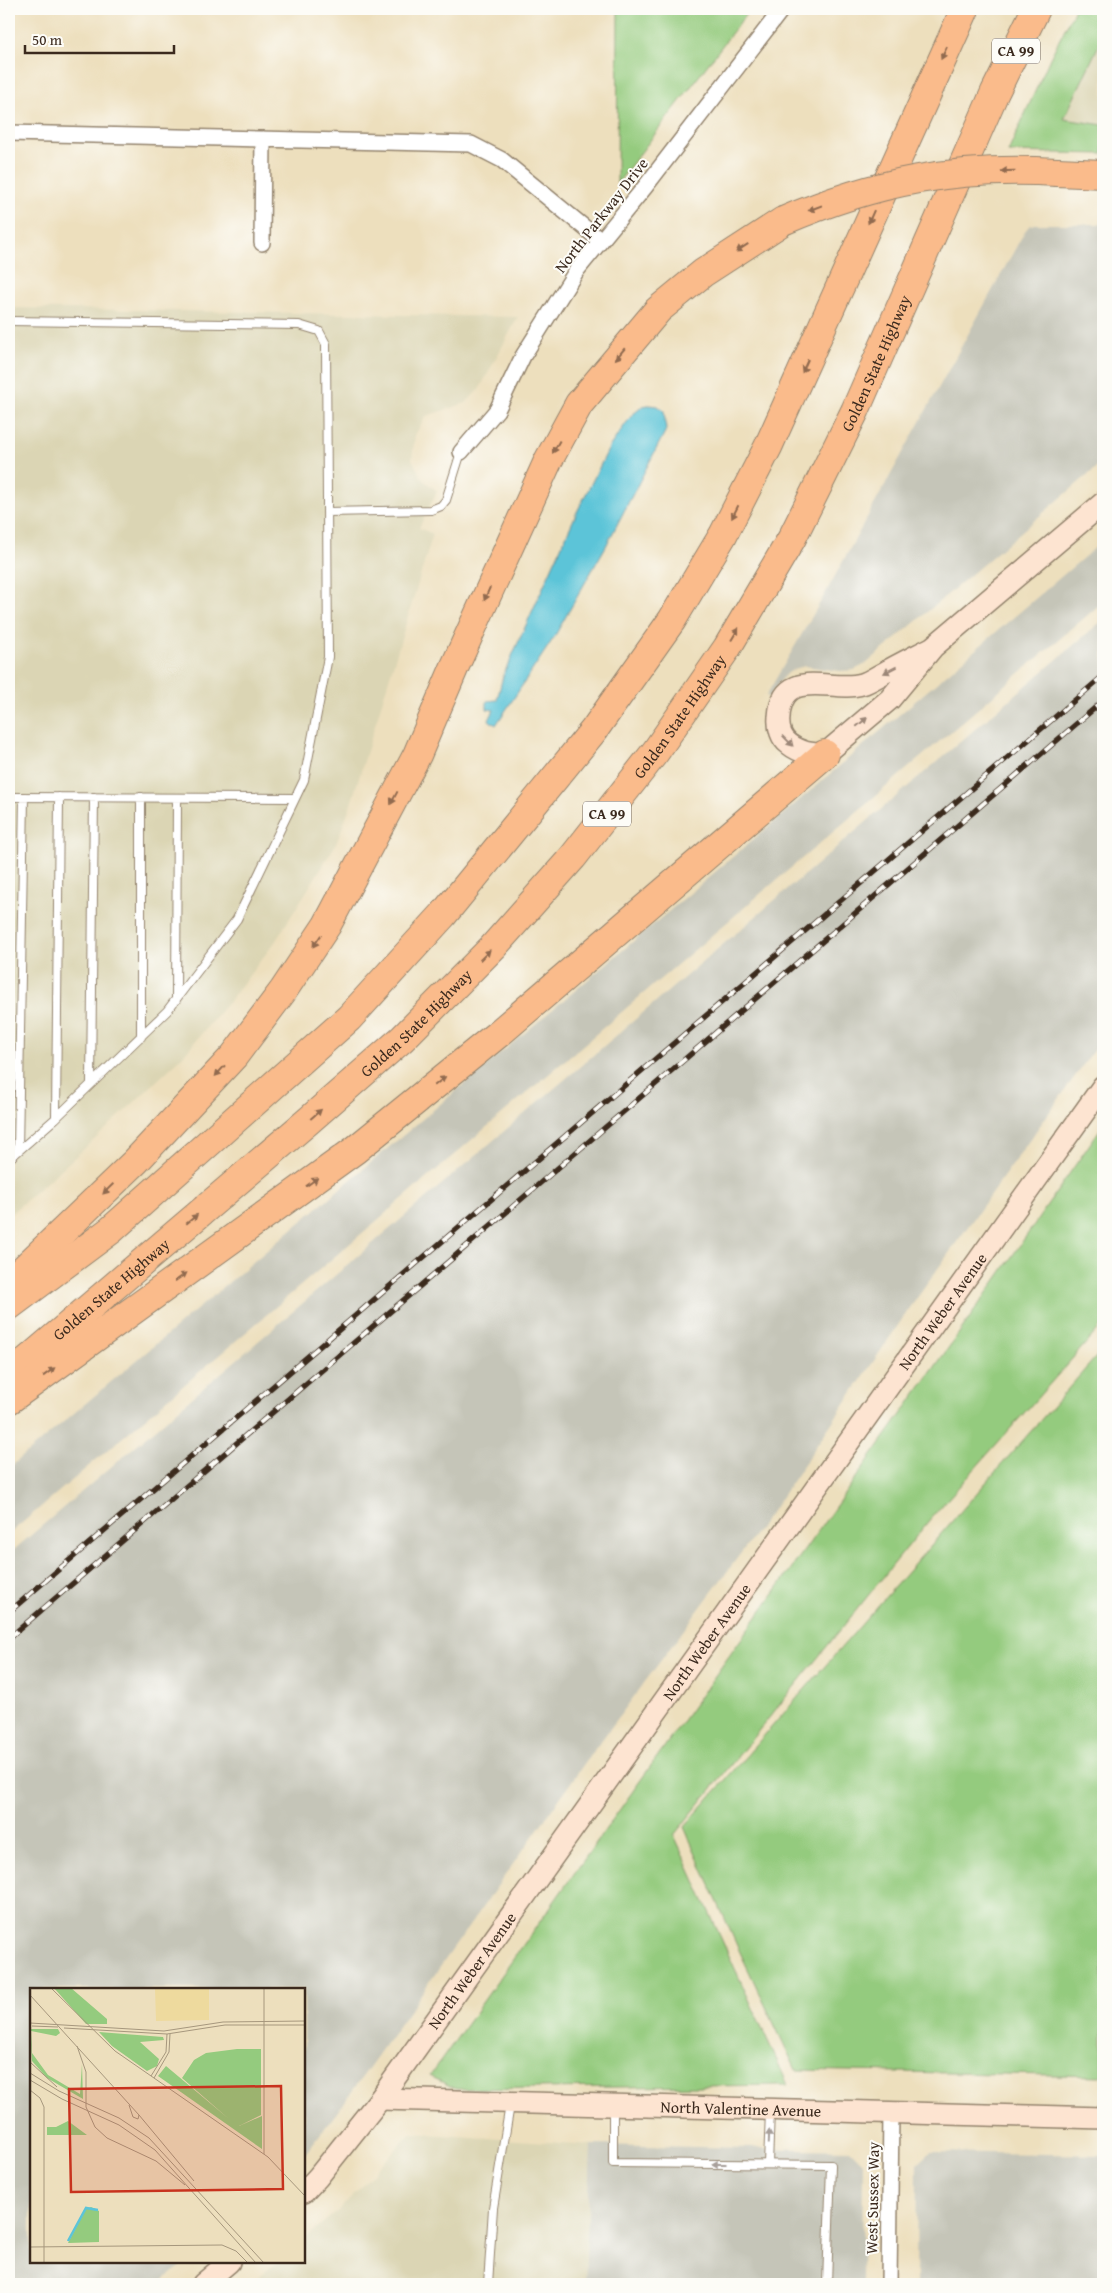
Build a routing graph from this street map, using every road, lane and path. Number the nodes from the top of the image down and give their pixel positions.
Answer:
1 (782, 9) edge
2 (965, 9) edge
3 (1036, 9) edge
4 (9, 134) edge
5 (263, 139) junction
6 (1103, 174) edge
7 (601, 241) junction
8 (262, 242) dead end
9 (9, 321) edge
10 (461, 452) joint
11 (1103, 503) edge
12 (327, 512) junction
13 (933, 648) junction
14 (825, 754) junction
15 (9, 797) edge
16 (24, 797) junction
17 (59, 797) junction
18 (94, 797) junction
19 (141, 798) junction
20 (177, 798) junction
21 (295, 798) junction
22 (176, 1000) junction
23 (140, 1037) junction
24 (91, 1084) junction
25 (1103, 1086) edge
26 (56, 1118) junction
27 (18, 1151) junction
28 (9, 1159) edge
29 (9, 1283) edge
30 (9, 1306) edge
31 (9, 1376) edge
32 (9, 1400) edge
33 (380, 2099) junction
34 (510, 2103) junction
35 (613, 2106) junction
36 (770, 2110) junction
37 (891, 2112) junction
38 (1103, 2118) edge
39 (768, 2164) junction
40 (305, 2191) edge
41 (228, 2263) edge
42 (203, 2284) edge
43 (488, 2284) edge
44 (827, 2284) edge
45 (889, 2284) edge

1 - 7 street, North Parkway Drive
2 -> 30 highway
31 -> 3 highway, Golden State Highway / CA 99
4 - 5 street
5 - 7 street
5 - 8 street
6 -> 29 highway, bridge
7 - 10 street, North Parkway Drive
9 - 12 lane
10 - 12 lane
11 - 13 main road
12 - 21 lane
14 -> 13 main road
13 -> 14 main road
32 -> 14 highway
15 - 16 lane
16 - 17 lane
16 - 27 lane
17 - 18 lane
17 - 26 lane
18 - 19 lane
18 - 24 lane
19 - 20 lane
19 - 23 lane
20 - 21 lane
20 - 22 lane
21 - 22 lane
22 - 23 lane
23 - 24 lane
24 - 26 lane
25 - 33 main road, North Weber Avenue
26 - 27 lane
27 - 28 lane
33 - 34 main road, North Valentine Avenue
33 - 40 main road, North Weber Avenue
34 - 35 main road, North Valentine Avenue
34 - 43 lane
35 - 36 main road, North Valentine Avenue
39 -> 35 lane
36 - 37 main road, North Valentine Avenue
39 -> 36 lane
37 - 38 main road, North Valentine Avenue
37 - 45 street, West Sussex Way
39 - 44 lane
41 - 42 main road

